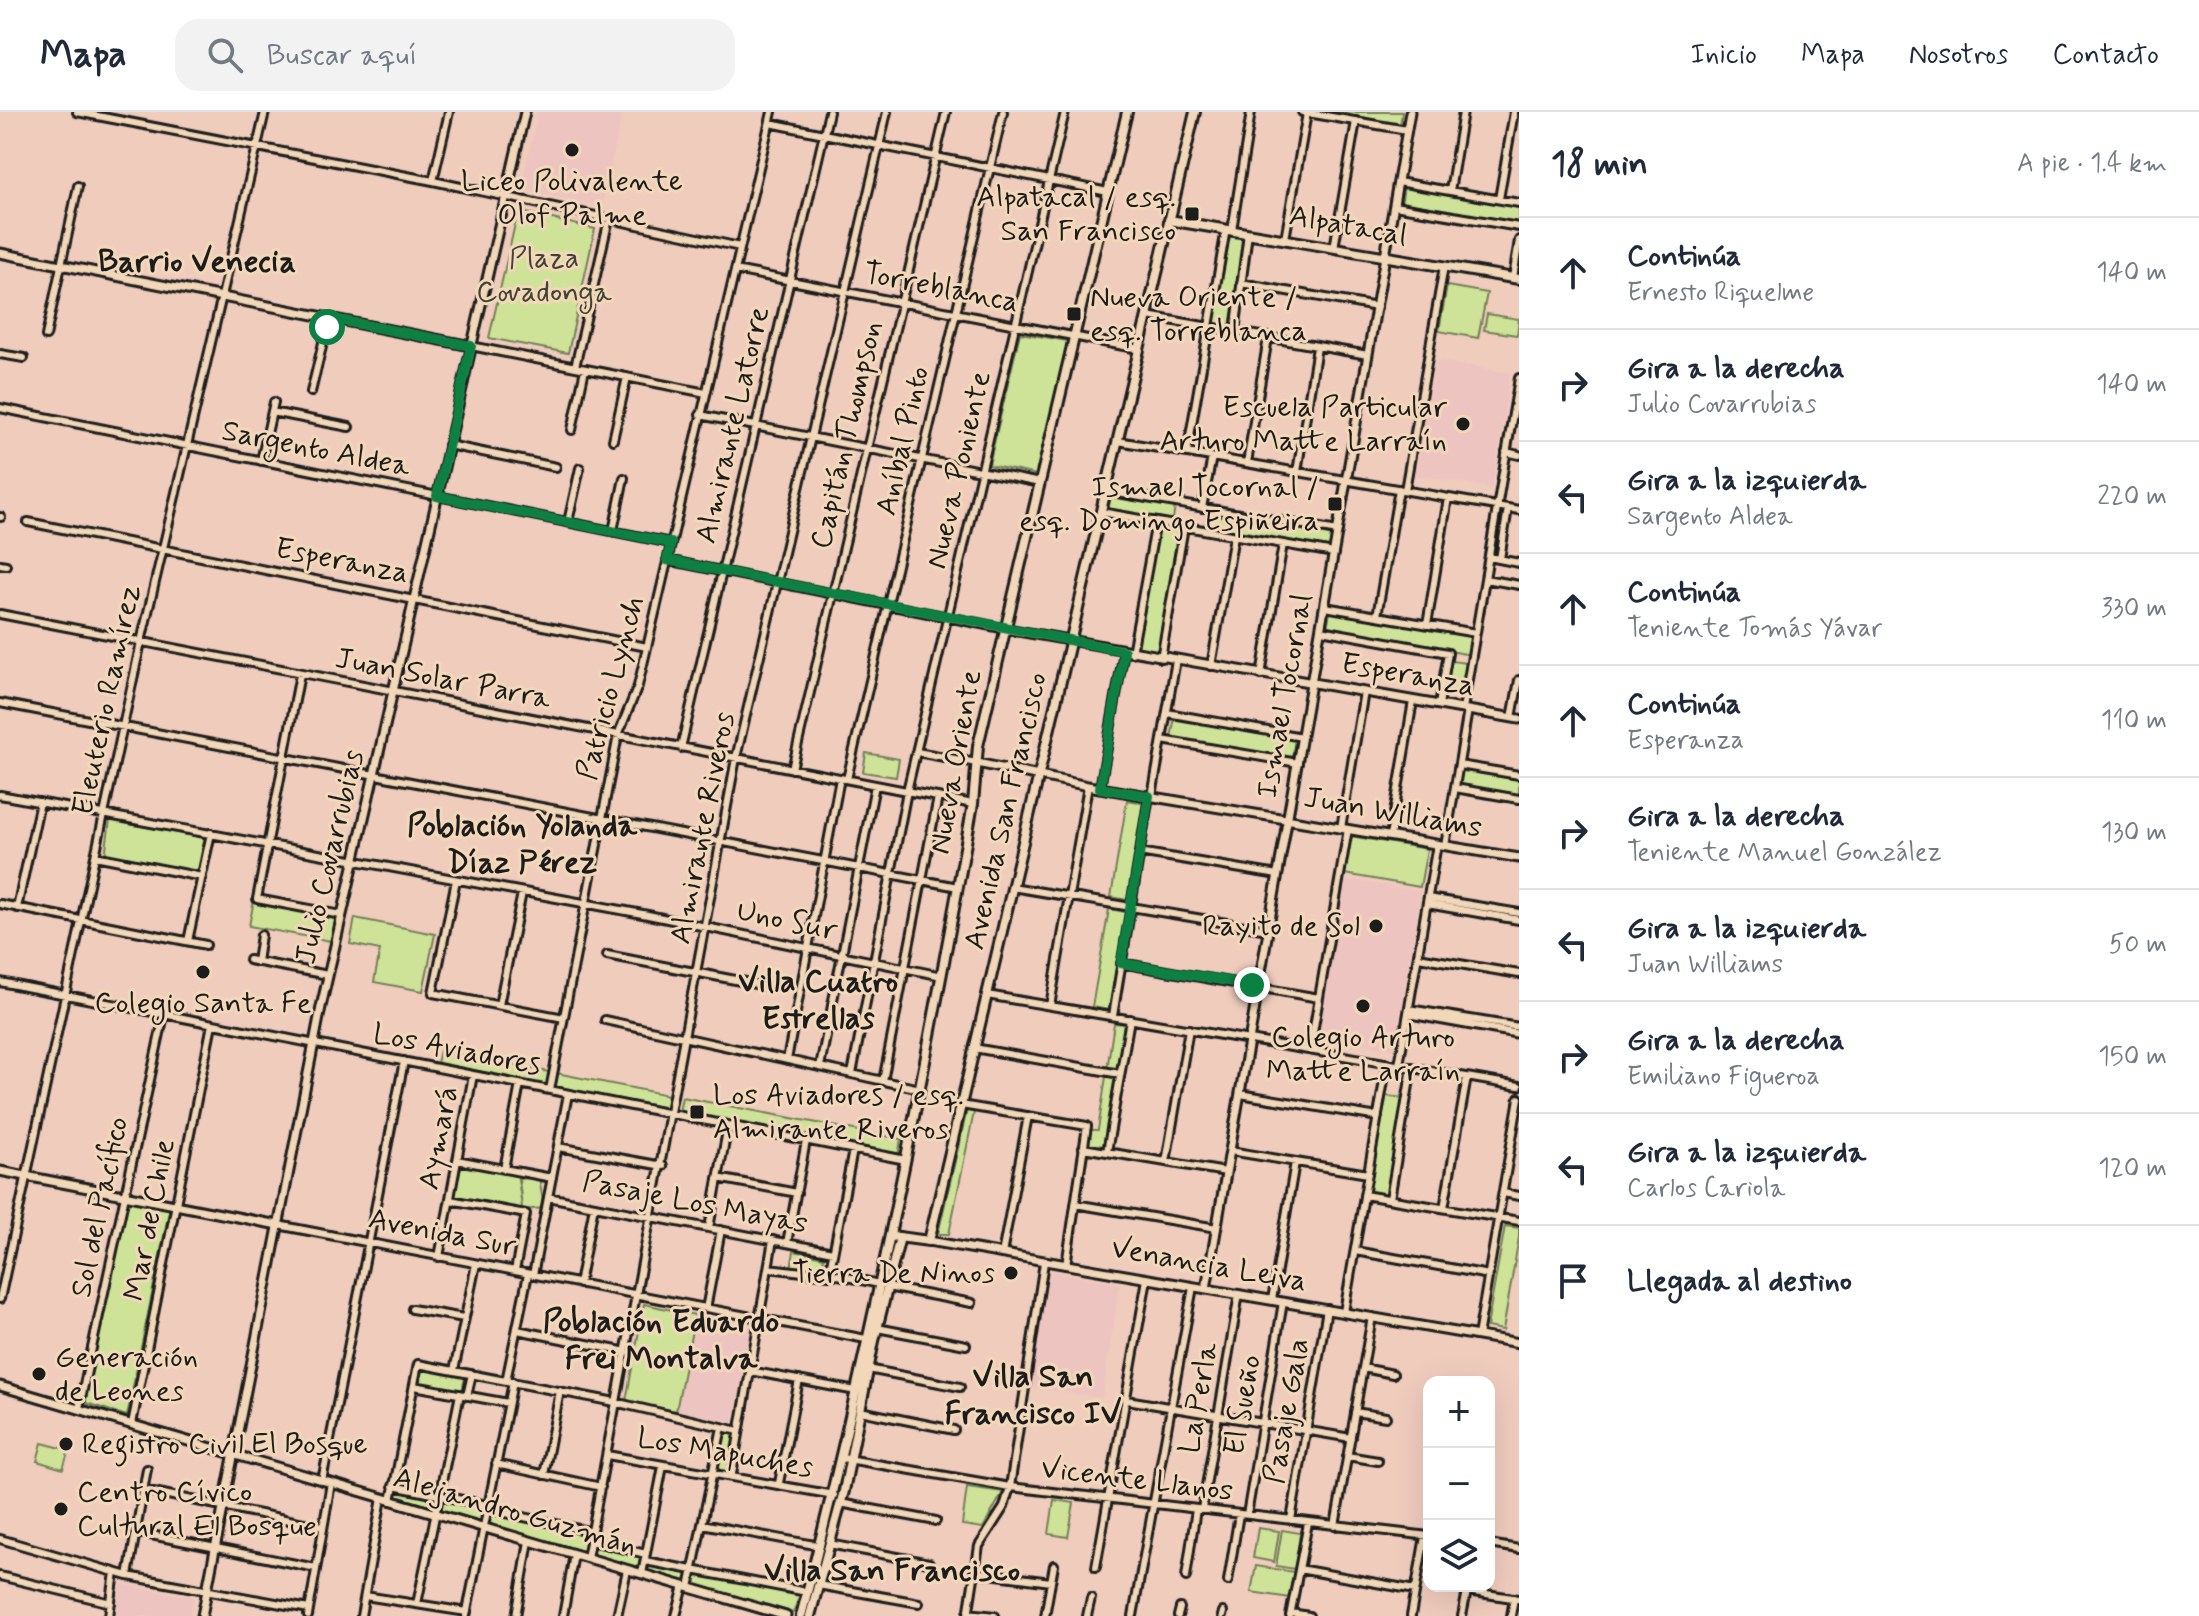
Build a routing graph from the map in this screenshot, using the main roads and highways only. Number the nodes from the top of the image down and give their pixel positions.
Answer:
1 (1127, 112) edge
2 (1195, 112) edge
3 (1169, 220) junction
4 (1516, 279) edge
5 (896, 1237) junction
6 (929, 1241) joint
7 (883, 1285) junction
8 (870, 1340) junction
9 (846, 1458) junction
10 (825, 1545) junction
11 (801, 1616) edge
12 (810, 1616) edge

1 - 5 main road, Nueva Oriente
2 - 3 main road, Avenida San Francisco
3 - 4 main road, Alpatacal
3 - 6 main road, Avenida San Francisco
5 - 6 main road, Venancia Leiva
5 - 7 main road
7 - 8 main road
7 - 8 main road
8 - 9 main road
8 - 9 main road
9 - 10 main road
10 - 11 main road
10 - 12 main road

